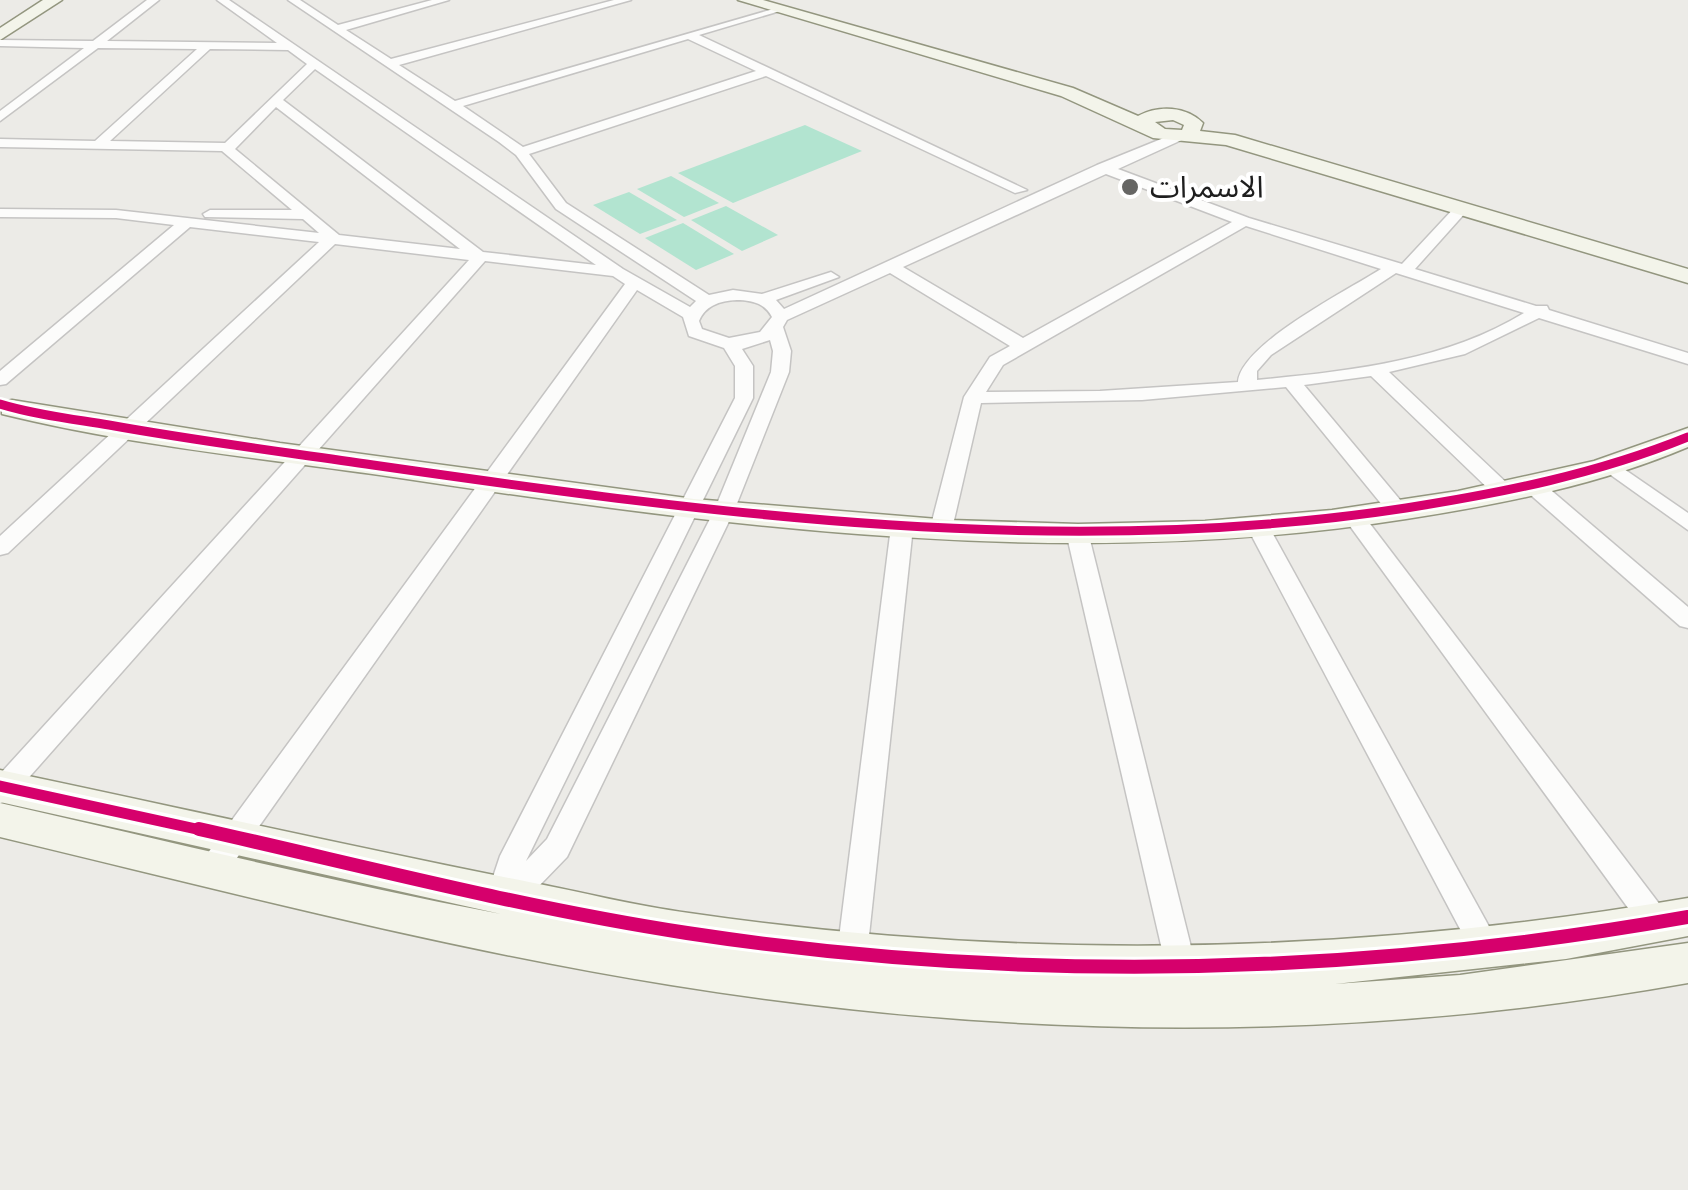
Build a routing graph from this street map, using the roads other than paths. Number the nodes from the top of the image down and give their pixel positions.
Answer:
1 (40, 0) edge
2 (54, 0) edge
3 (154, 0) edge
4 (222, 0) edge
5 (292, 0) edge
6 (444, 0) edge
7 (626, 0) edge
8 (746, 0) edge
9 (776, 4) edge
10 (0, 26) edge
11 (336, 28) junction
12 (689, 34) junction
13 (0, 35) edge
14 (885, 36) junction
15 (0, 44) edge
16 (95, 44) junction
17 (207, 46) junction
18 (292, 47) junction
19 (315, 62) junction
20 (388, 64) junction
21 (766, 72) junction
22 (276, 101) junction
23 (451, 106) junction
24 (1161, 114) junction
25 (0, 117) edge
26 (1144, 126) junction
27 (1187, 129) junction
28 (0, 143) edge
29 (99, 144) junction
30 (228, 148) junction
31 (521, 152) junction
32 (1102, 168) junction
33 (1020, 190) junction
34 (1461, 209) junction
35 (9, 213) edge
36 (116, 214) junction
37 (302, 215) junction
38 (1244, 221) junction
39 (184, 224) junction
40 (0, 228) edge
41 (334, 239) junction
42 (480, 256) junction
43 (1688, 264) edge
44 (892, 267) junction
45 (1401, 267) junction
46 (1688, 276) edge
47 (625, 277) junction
48 (763, 299) junction
49 (707, 301) junction
50 (1542, 310) junction
51 (691, 316) junction
52 (777, 322) junction
53 (730, 344) junction
54 (1020, 344) junction
55 (1688, 359) edge
56 (1376, 370) junction
57 (0, 380) edge
58 (1292, 381) junction
59 (1247, 386) junction
60 (974, 398) junction
61 (4, 407) edge
62 (132, 430) junction
63 (1688, 438) edge
64 (306, 455) junction
65 (1608, 464) junction
66 (490, 482) junction
67 (1518, 489) junction
68 (689, 509) junction
69 (724, 511) junction
70 (1399, 512) junction
71 (1354, 517) junction
72 (1688, 522) edge
73 (902, 527) junction
74 (1258, 527) junction
75 (941, 530) junction
76 (1077, 532) junction
77 (0, 548) edge
78 (1688, 620) edge
79 (1, 796) edge
80 (224, 854) junction
81 (493, 913) junction
82 (1673, 920) edge
83 (677, 948) junction
84 (1488, 952) junction
85 (852, 954) junction
86 (1688, 963) edge
87 (1181, 967) junction

1 - 10 street
2 - 13 street
3 - 16 street
4 - 18 street
5 - 11 street
6 - 11 street
7 - 20 street
8 - 9 street
9 - 12 street
9 - 14 street
11 - 20 street
12 - 21 street
12 - 23 street
14 - 24 street
14 - 26 street
15 - 16 street
16 - 17 street
16 - 25 street
17 - 18 street
17 - 29 street
18 - 19 street
19 - 22 street
19 - 47 street
20 - 23 street
21 - 31 street
21 - 33 street
22 - 30 street
22 - 42 street
23 - 31 street
24 - 26 street
24 - 27 street
26 - 27 street
26 - 33 street
27 - 32 street
27 - 34 street
27 - 43 street
28 - 29 street
29 - 30 street
30 - 37 street
31 - 49 street
32 - 38 street
32 - 44 street
33 - 48 street
34 - 45 street
34 - 46 street
35 - 36 street
35 - 40 street
36 - 37 street
36 - 39 street
37 - 41 street
38 - 45 street
38 - 54 street
39 - 41 street
39 - 57 street
41 - 42 street
41 - 62 street
42 - 47 street
42 - 64 street
44 - 52 street
44 - 54 street
45 - 50 street
45 - 59 street
47 - 51 street
47 - 66 street
48 - 49 street
48 - 52 street
49 - 51 street
50 - 55 street
50 - 56 street
51 - 53 street
52 - 53 street
52 - 69 street
53 - 68 street
54 - 60 street
56 - 58 street
56 - 67 street
58 - 59 street
58 - 70 street
59 - 60 street
60 - 75 street
61 - 62 street
62 - 64 street
62 - 77 street
63 - 65 street
64 - 66 street
64 - 79 street
65 - 67 street
65 - 72 street
66 - 68 street
66 - 80 street
67 - 70 street
67 - 78 street
68 - 69 street
68 - 81 street
69 - 73 street
69 - 81 street
70 - 71 street
71 - 74 street
71 - 82 street
73 - 75 street
73 - 85 street
74 - 76 street
74 - 84 street
75 - 76 street
76 - 87 street
79 - 80 street
80 - 81 street
81 - 83 street
82 - 84 street
83 - 85 street
83 - 86 street
84 - 87 street
85 - 87 street

